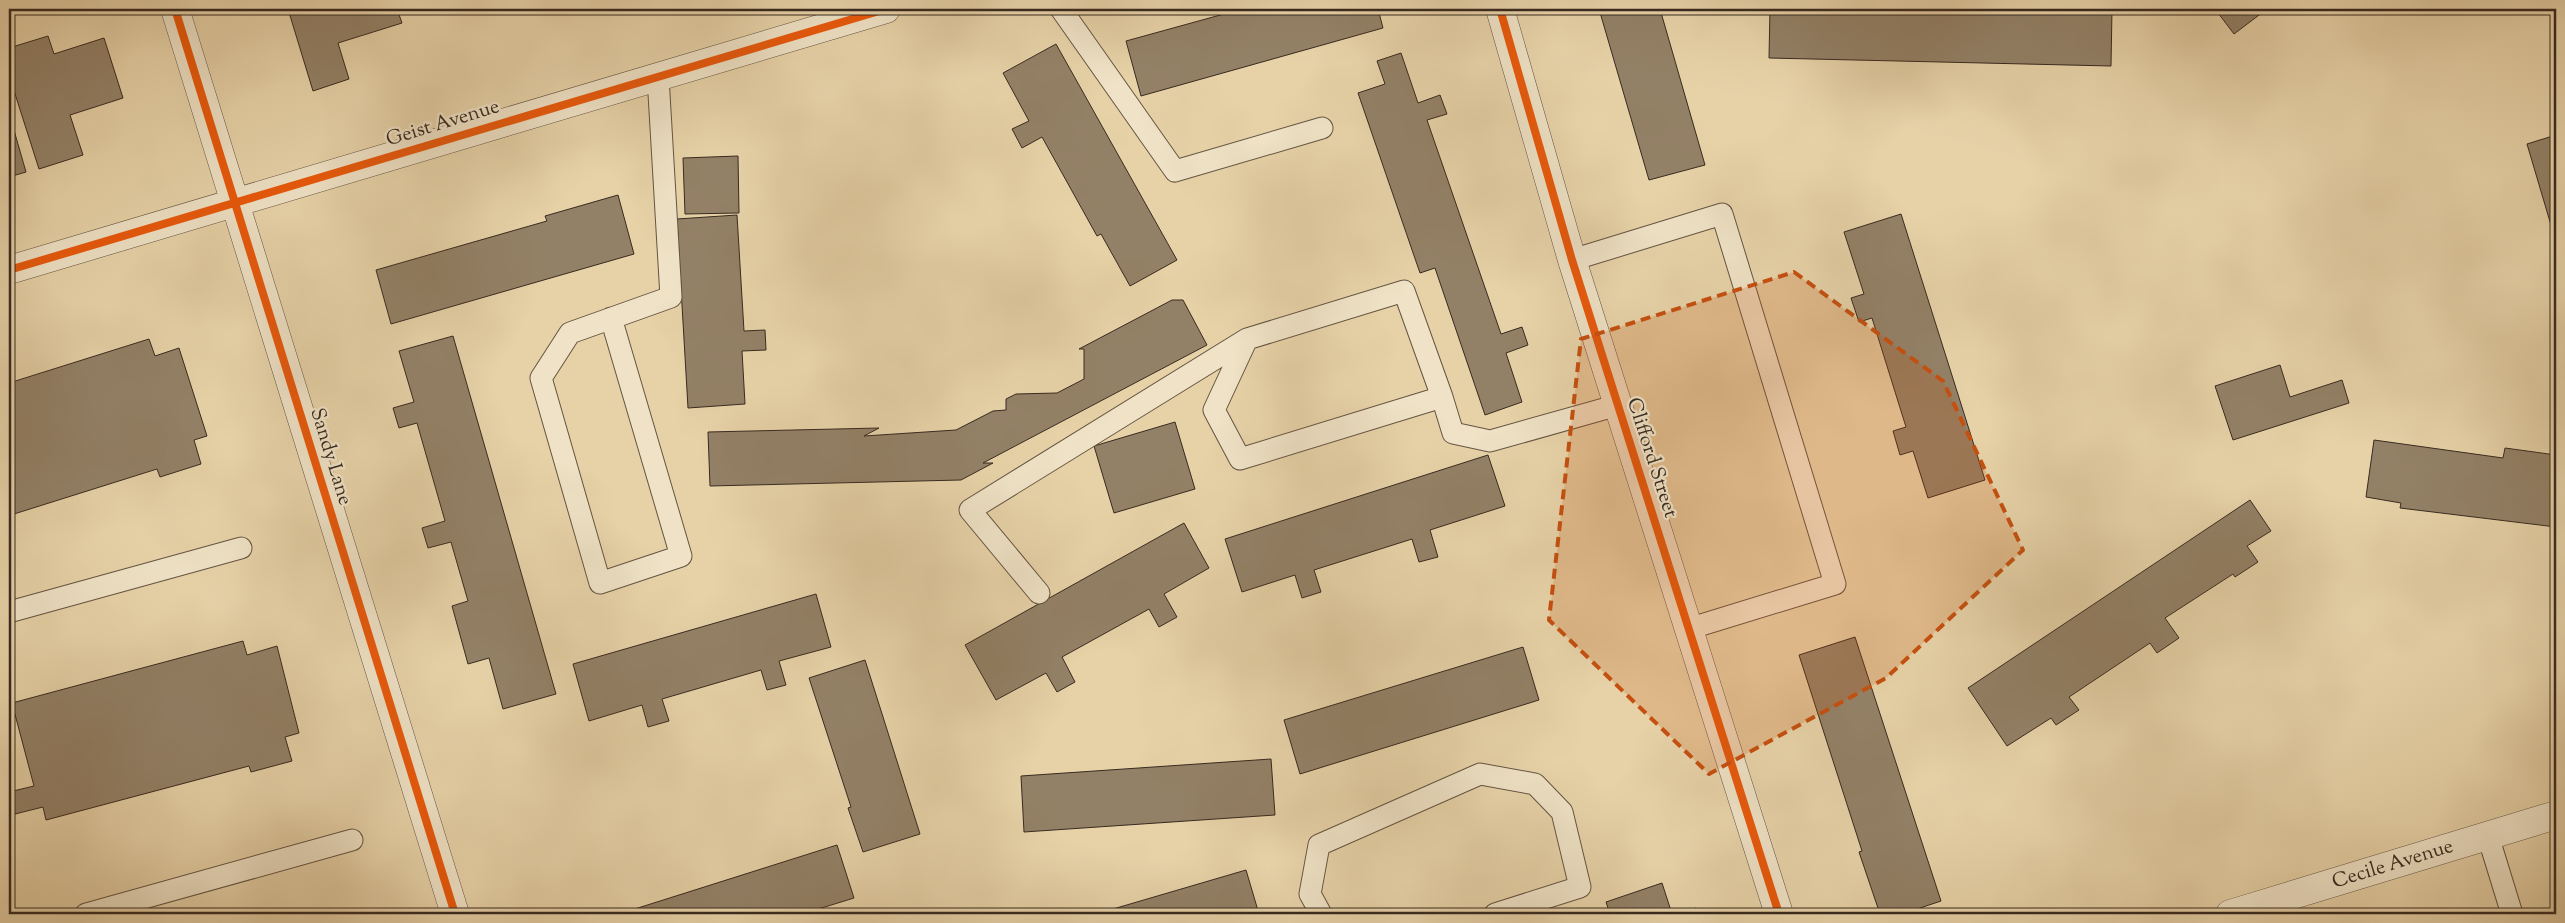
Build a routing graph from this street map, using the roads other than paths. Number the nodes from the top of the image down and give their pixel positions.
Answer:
1 (175, 9) edge
2 (886, 9) edge
3 (1061, 9) edge
4 (1500, 9) edge
5 (658, 77) junction
6 (1322, 128) dead end
7 (235, 203) junction
8 (1572, 260) junction
9 (9, 270) edge
10 (612, 318) junction
11 (1247, 339) junction
12 (1442, 397) junction
13 (1618, 406) junction
14 (241, 548) dead end
15 (1039, 593) dead end
16 (9, 612) edge
17 (1688, 629) junction
18 (2556, 815) edge
19 (2488, 836) junction
20 (352, 840) dead end
21 (86, 914) edge
22 (455, 914) edge
23 (1321, 914) edge
24 (1495, 914) edge
25 (1779, 914) edge
26 (2230, 914) edge
27 (2512, 914) edge

1 - 7 street, Sandy Lane
2 - 5 street, Geist Avenue
3 - 6 lane
4 - 8 street, Clifford Street
5 - 7 street, Geist Avenue
5 - 10 lane
7 - 9 street, Geist Avenue
7 - 22 street, Sandy Lane
8 - 13 street, Clifford Street
8 - 17 lane
10 - 10 lane
11 - 12 lane
11 - 12 lane
11 - 15 lane
12 - 13 lane
13 - 17 street, Clifford Street
14 - 16 lane
17 - 25 street, Clifford Street
18 - 19 street, Cecile Avenue
19 - 26 street, Cecile Avenue
19 - 27 lane
20 - 21 lane
23 - 24 lane

